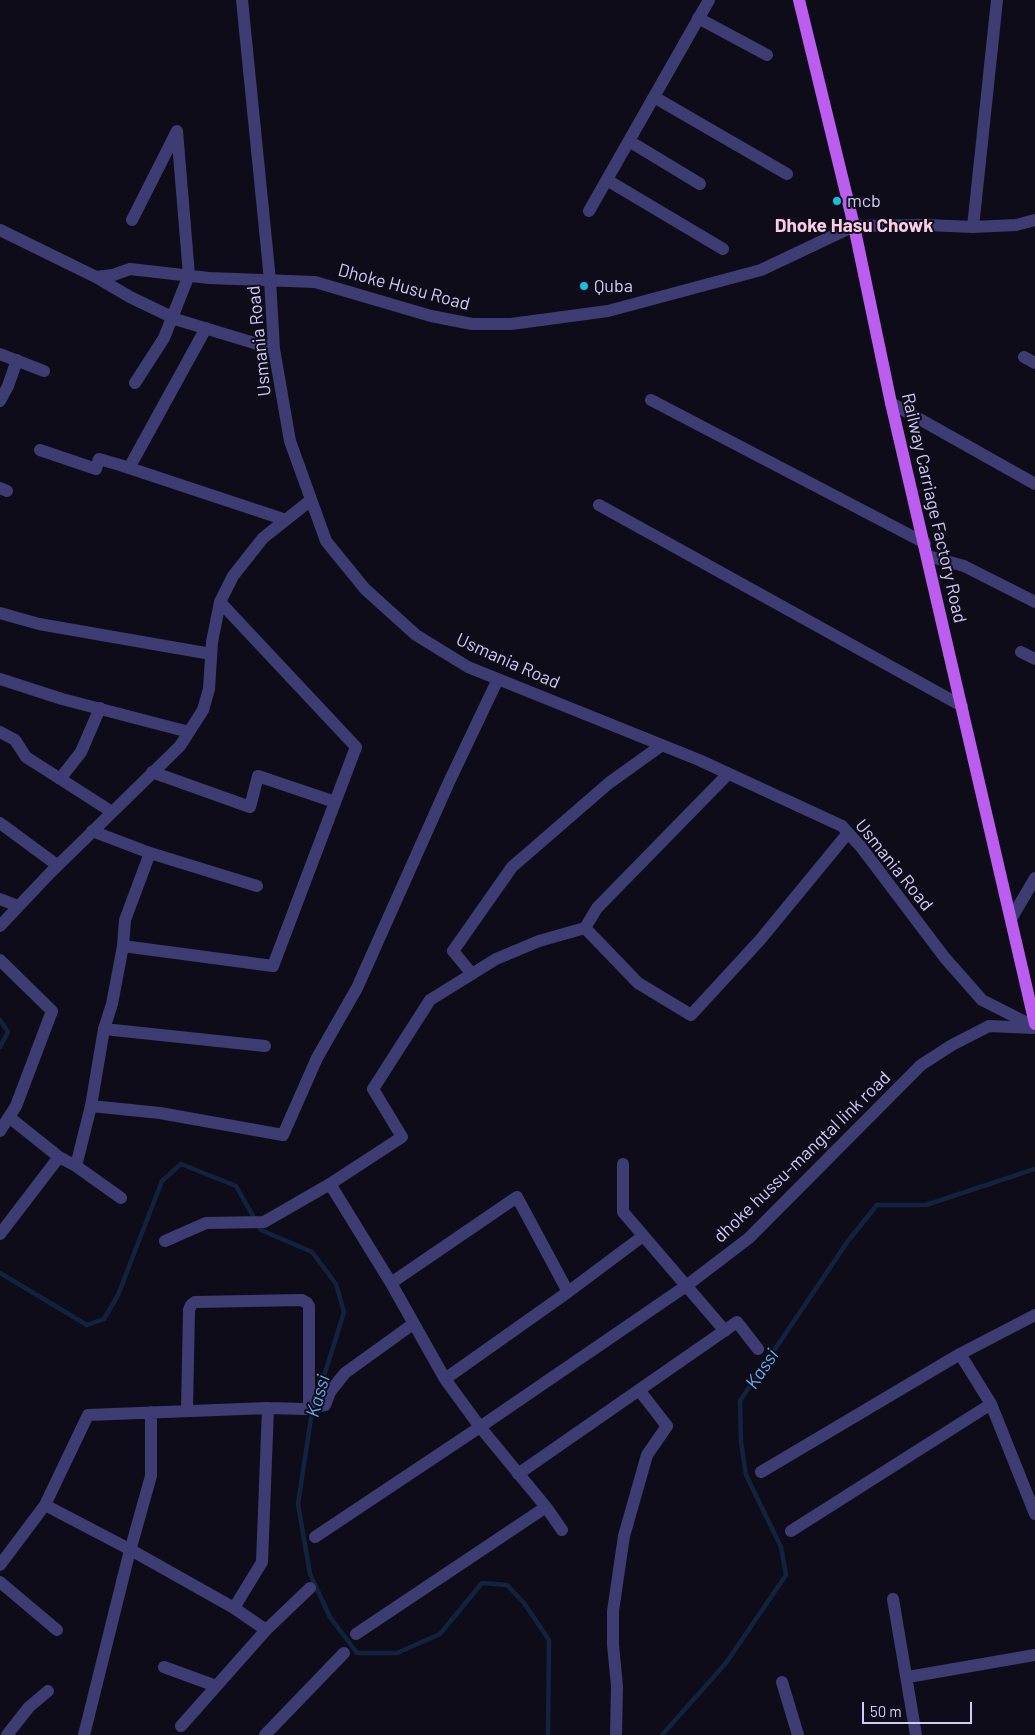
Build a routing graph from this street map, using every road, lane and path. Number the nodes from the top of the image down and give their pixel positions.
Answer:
1 (242, 0) edge
2 (709, 0) edge
3 (799, 0) edge
4 (998, 0) edge
5 (698, 18) junction
6 (767, 55) dead end
7 (654, 97) junction
8 (629, 141) junction
9 (787, 174) dead end
10 (607, 180) junction
11 (700, 184) dead end
12 (589, 211) dead end
13 (132, 220) dead end
14 (1035, 220) edge
15 (854, 226) junction
16 (973, 228) junction
17 (0, 230) edge
18 (723, 249) dead end
19 (189, 275) junction
20 (96, 277) junction
21 (270, 280) junction
22 (172, 317) junction
23 (206, 328) junction
24 (274, 349) junction
25 (0, 354) edge
26 (17, 360) junction
27 (44, 371) dead end
28 (135, 383) dead end
29 (651, 400) dead end
30 (0, 401) edge
31 (892, 403) junction
32 (40, 450) dead end
33 (129, 468) junction
34 (1035, 484) edge
35 (311, 500) junction
36 (598, 506) dead end
37 (286, 520) junction
38 (925, 543) junction
39 (928, 556) junction
40 (220, 602) junction
41 (1035, 602) edge
42 (0, 613) edge
43 (1021, 652) dead end
44 (211, 654) junction
45 (1035, 659) edge
46 (0, 679) edge
47 (498, 679) junction
48 (962, 706) junction
49 (100, 708) junction
50 (0, 732) edge
51 (189, 732) junction
52 (662, 745) junction
53 (152, 772) junction
54 (728, 774) junction
55 (60, 779) junction
56 (335, 802) junction
57 (112, 812) junction
58 (0, 823) edge
59 (92, 831) junction
60 (848, 832) junction
61 (150, 852) junction
62 (58, 865) junction
63 (1035, 878) edge
64 (257, 886) dead end
65 (0, 899) edge
66 (18, 906) junction
67 (1011, 920) junction
68 (0, 926) edge
69 (585, 928) junction
70 (123, 946) junction
71 (0, 960) edge
72 (472, 974) junction
73 (1035, 1027) edge
74 (104, 1029) junction
75 (265, 1046) dead end
76 (91, 1106) junction
77 (10, 1117) junction
78 (0, 1131) edge
79 (60, 1158) junction
80 (623, 1164) dead end
81 (76, 1166) junction
82 (330, 1184) junction
83 (121, 1198) dead end
84 (0, 1234) edge
85 (643, 1236) junction
86 (165, 1241) dead end
87 (391, 1283) junction
88 (686, 1286) junction
89 (568, 1292) junction
90 (1035, 1315) edge
91 (414, 1324) junction
92 (725, 1331) junction
93 (758, 1349) dead end
94 (960, 1354) junction
95 (445, 1379) junction
96 (639, 1390) junction
97 (991, 1404) junction
98 (316, 1406) junction
99 (268, 1408) junction
100 (187, 1410) junction
101 (150, 1412) junction
102 (480, 1427) junction
103 (761, 1472) dead end
104 (518, 1474) junction
105 (45, 1505) junction
106 (546, 1507) junction
107 (1035, 1516) edge
108 (562, 1530) dead end
109 (791, 1531) dead end
110 (315, 1536) dead end
111 (130, 1550) junction
112 (0, 1565) edge
113 (0, 1582) edge
114 (310, 1588) dead end
115 (894, 1599) dead end
116 (234, 1608) junction
117 (57, 1630) dead end
118 (266, 1630) junction
119 (356, 1634) dead end
120 (344, 1653) dead end
121 (1035, 1655) edge
122 (164, 1667) dead end
123 (908, 1678) junction
124 (782, 1682) dead end
125 (216, 1686) junction
126 (48, 1691) dead end
127 (181, 1726) dead end
128 (7, 1735) edge
129 (84, 1735) edge
130 (266, 1735) edge
131 (616, 1735) edge
132 (798, 1735) edge
133 (916, 1735) edge

1 - 21 street, Usmania Road
2 - 5 street
3 - 15 main road, Railway Carriage Factory Road
4 - 16 street
5 - 6 street
5 - 7 street
7 - 8 street
7 - 9 street
8 - 10 street
8 - 11 street
10 - 12 street
10 - 18 street
13 - 19 street
14 - 16 street, Dhoke Husu Road
15 - 16 street, Dhoke Husu Road
15 - 21 street, Dhoke Husu Road
15 - 31 main road, Railway Carriage Factory Road
17 - 20 street
19 - 20 street, Dhoke Husu Road
19 - 21 street, Dhoke Husu Road
19 - 22 street
20 - 22 street
21 - 24 street, Usmania Road
22 - 23 street
22 - 28 street
23 - 24 street
23 - 33 street
24 - 35 street, Usmania Road
25 - 26 street
26 - 27 street
26 - 30 street
29 - 38 street
31 - 34 street
31 - 38 main road, Railway Carriage Factory Road
32 - 33 street
33 - 37 street
35 - 37 street
35 - 47 street, Usmania Road
36 - 48 street
37 - 40 street
38 - 39 main road, Railway Carriage Factory Road
39 - 41 street
39 - 48 main road, Railway Carriage Factory Road
40 - 44 street
40 - 56 street
42 - 44 street
43 - 45 street
44 - 51 street
46 - 49 street
47 - 52 street, Usmania Road
47 - 76 street
48 - 67 main road, Railway Carriage Factory Road
49 - 51 street
49 - 55 street
50 - 55 street
51 - 53 street
52 - 54 street, Usmania Road
52 - 72 street
53 - 56 street
53 - 57 street
54 - 60 street, Usmania Road
54 - 69 street
55 - 57 street
56 - 70 street
57 - 59 street
58 - 62 street
59 - 61 street
59 - 62 street
60 - 69 street
60 - 73 street, Usmania Road
61 - 64 street
61 - 70 street
62 - 66 street
63 - 67 street
65 - 66 street
66 - 68 street
67 - 73 main road, Railway Carriage Factory Road
69 - 72 street
70 - 74 street
71 - 77 street
72 - 82 street
73 - 88 street, dhoke hussu-mangtal link road
74 - 75 street
74 - 76 street
76 - 81 street
77 - 78 street
77 - 79 street
79 - 81 street
79 - 84 street
80 - 85 street
81 - 83 street
82 - 86 street
82 - 87 street
85 - 88 street
85 - 89 street
87 - 89 street
87 - 91 street
88 - 92 street
88 - 102 street, dhoke hussu-mangtal link road
89 - 95 street
90 - 94 street
91 - 95 street
91 - 98 street
92 - 93 street
92 - 96 street
94 - 97 street
94 - 103 street
95 - 102 street
96 - 104 street
96 - 131 street
97 - 107 street
97 - 109 street
98 - 99 street
98 - 100 street
99 - 100 street
99 - 116 street
100 - 101 street
101 - 105 street
101 - 111 street
102 - 104 street
102 - 110 street, dhoke hussu-mangtal link road
104 - 106 street
105 - 111 street
105 - 112 street
106 - 108 street
106 - 119 street
111 - 116 street
111 - 129 street
113 - 117 street
114 - 118 street
115 - 123 street
116 - 118 street
118 - 125 street
120 - 130 street
121 - 123 street
122 - 125 street
123 - 133 street
124 - 132 street
125 - 127 street
126 - 128 street

